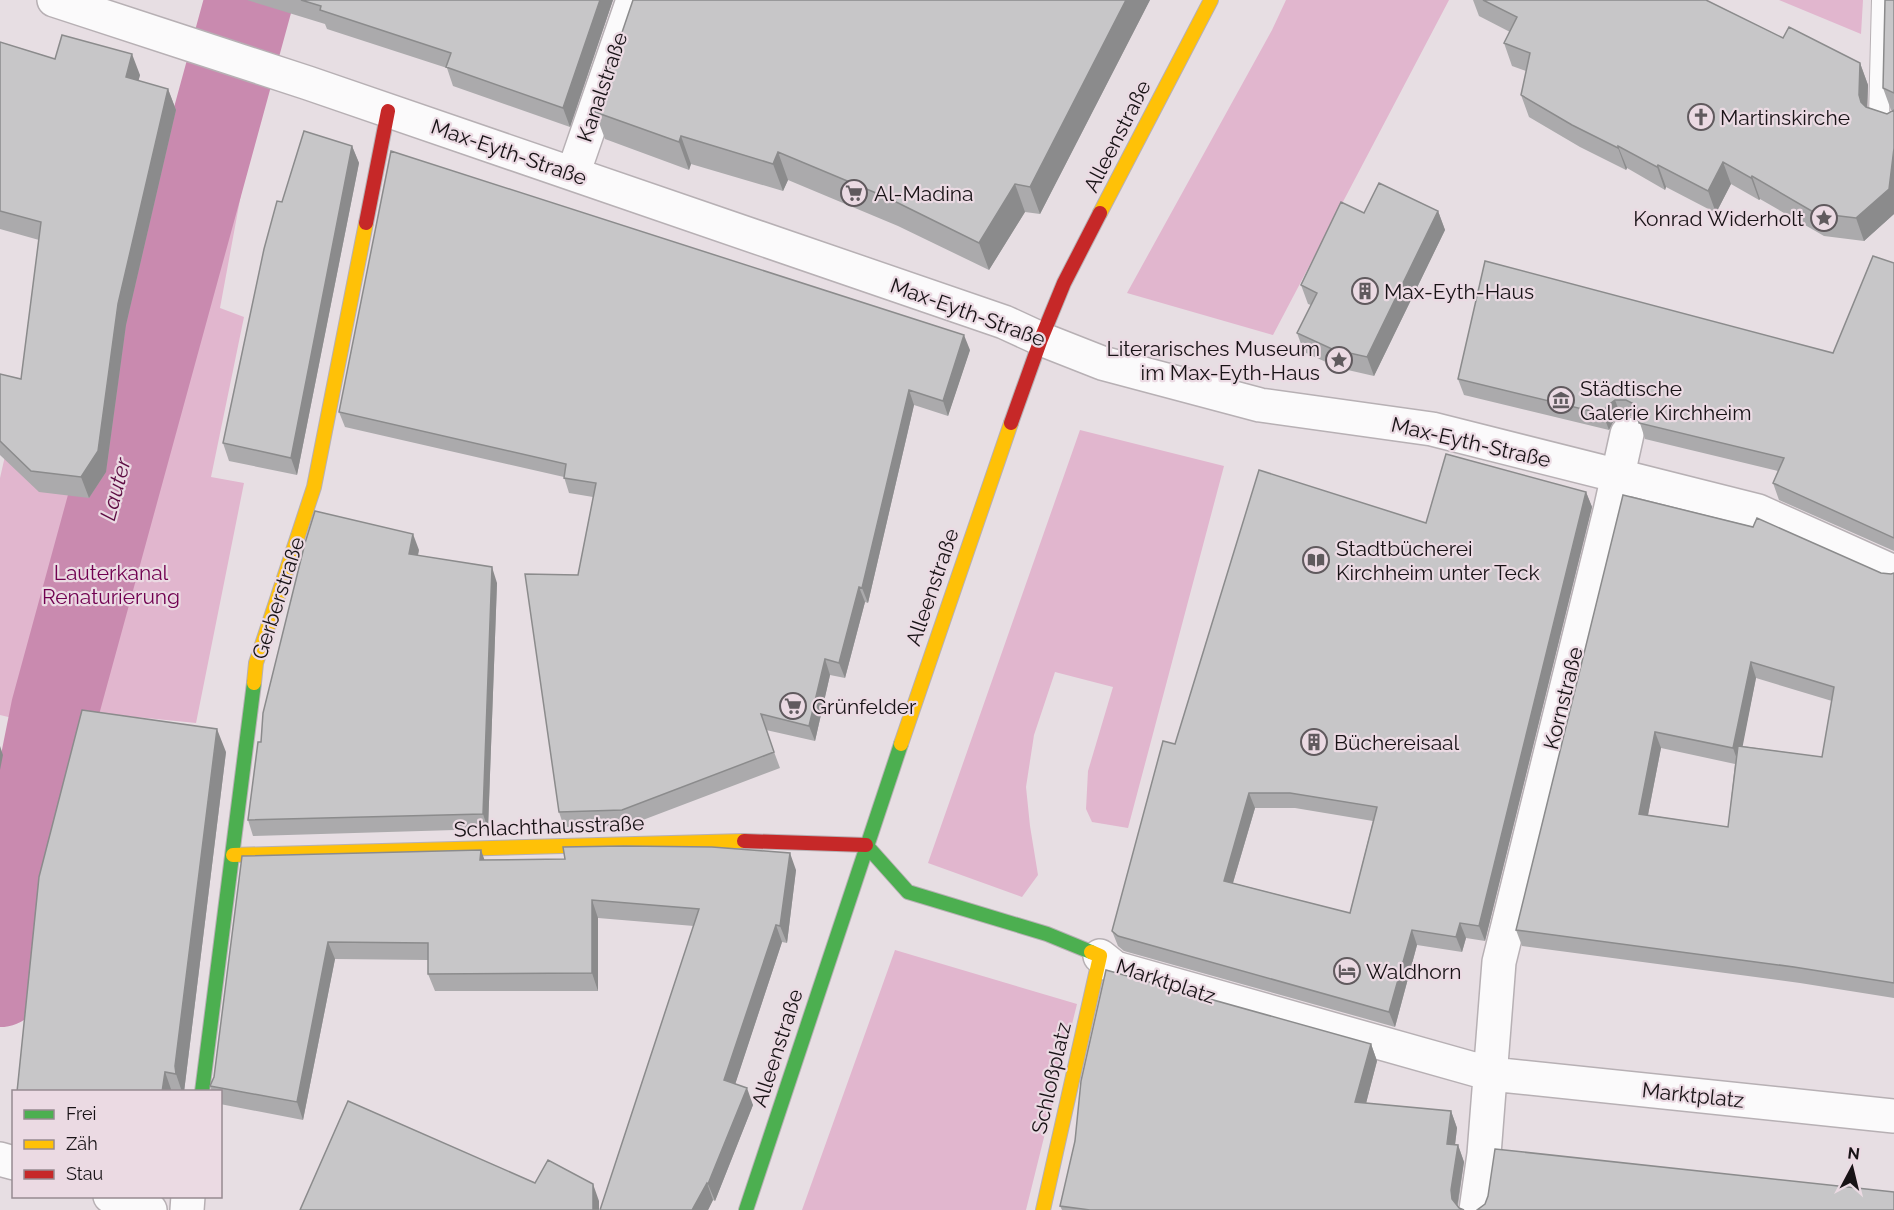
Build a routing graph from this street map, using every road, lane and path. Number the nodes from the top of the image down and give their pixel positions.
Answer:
1 (54, 0) edge
2 (633, 0) edge
3 (1211, 0) edge
4 (1882, 0) edge
5 (388, 111) junction
6 (1894, 124) edge
7 (573, 174) junction
8 (1041, 339) junction
9 (1627, 434) dead end
10 (1616, 476) junction
11 (1894, 572) edge
12 (866, 845) junction
13 (233, 855) junction
14 (1100, 956) junction
15 (1491, 1074) junction
16 (202, 1090) edge
17 (1894, 1116) edge
18 (113, 1198) edge
19 (150, 1210) edge
20 (746, 1210) edge
21 (1043, 1210) edge
22 (1476, 1210) edge

1 - 5 street, Max-Eyth-Straße
2 - 7 street, Kanalstraße
3 - 8 street, Alleenstraße
4 - 6 lane
5 - 7 street, Max-Eyth-Straße
5 - 13 street, Gerberstraße
7 - 8 street, Max-Eyth-Straße
8 - 10 street, Max-Eyth-Straße
8 - 12 street, Alleenstraße
9 - 10 street, Kornstraße
10 - 11 street, Max-Eyth-Straße
10 - 15 street, Kornstraße
12 - 13 street, Schlachthausstraße
12 - 14 street, Marktplatz
12 - 20 street, Alleenstraße
13 - 16 street, Gerberstraße
14 - 15 street, Marktplatz
14 - 21 street, Schloßplatz
15 - 17 street, Marktplatz
15 - 22 street
18 - 19 street

